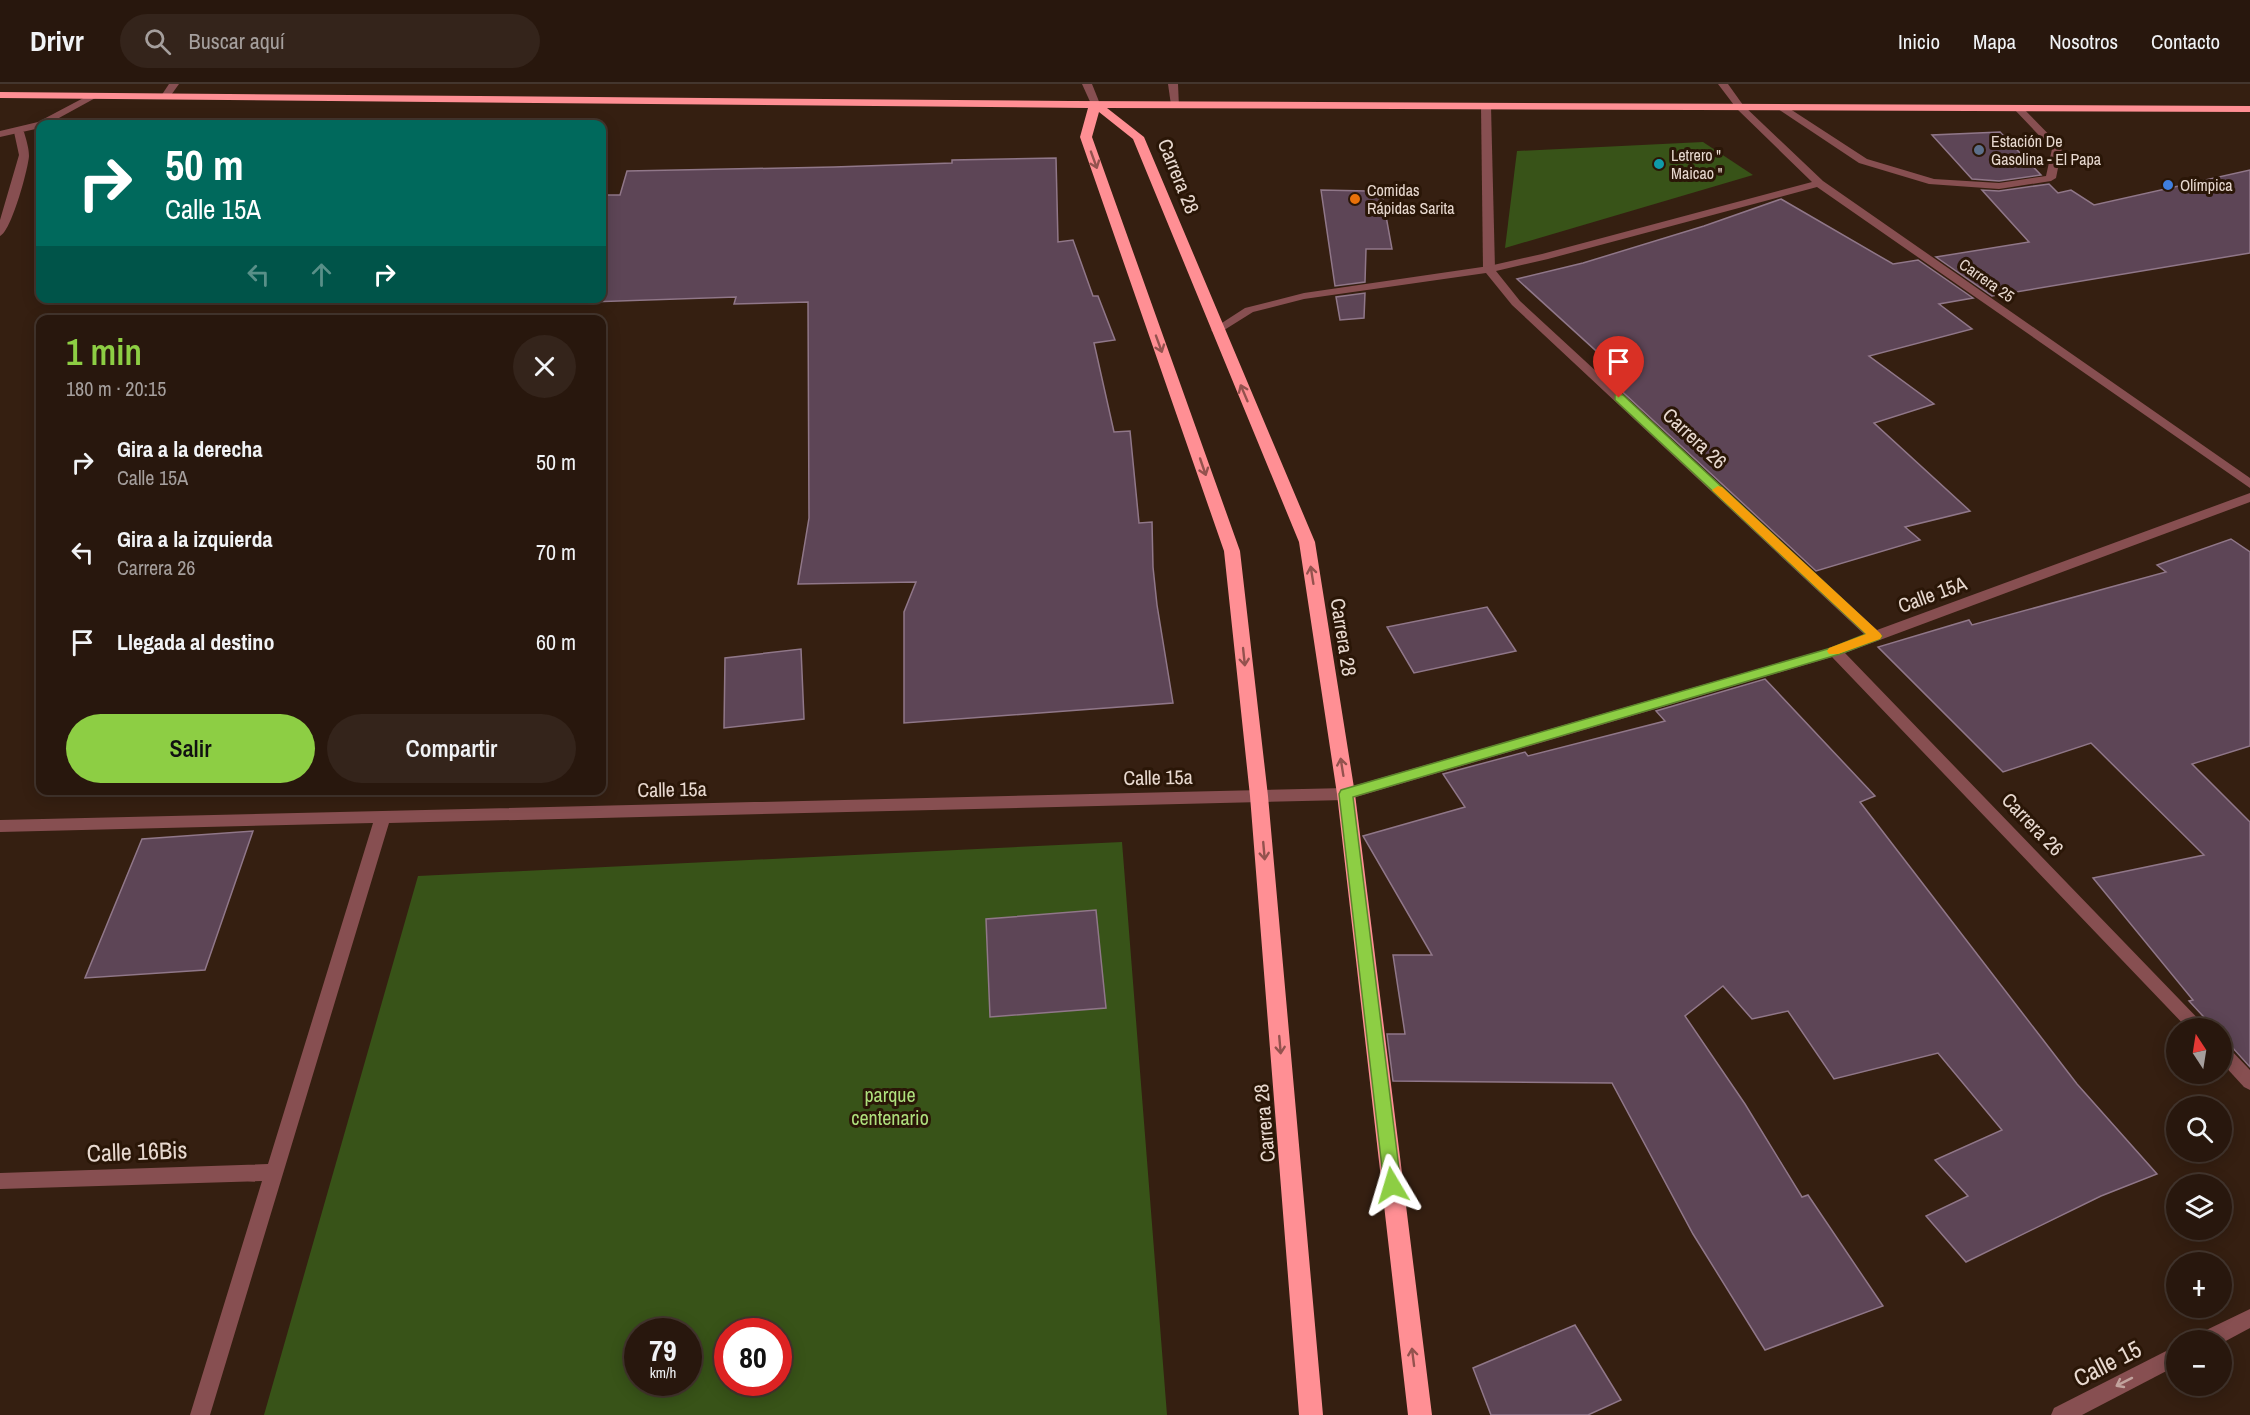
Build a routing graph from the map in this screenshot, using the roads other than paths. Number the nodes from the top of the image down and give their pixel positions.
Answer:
1 (174, 84) edge
2 (1087, 84) edge
3 (1173, 84) edge
4 (1723, 84) edge
5 (0, 95) edge
6 (94, 96) junction
7 (166, 96) junction
8 (1095, 104) junction
9 (1176, 105) junction
10 (1486, 106) junction
11 (1740, 107) junction
12 (1781, 107) junction
13 (2018, 108) junction
14 (2250, 109) edge
15 (50, 120) edge
16 (36, 127) edge
17 (19, 132) junction
18 (0, 134) edge
19 (1819, 183) junction
20 (0, 233) edge
21 (1489, 269) junction
22 (1217, 330) junction
23 (2250, 484) edge
24 (2250, 497) edge
25 (1875, 636) junction
26 (1835, 651) junction
27 (1346, 794) junction
28 (1259, 796) junction
29 (383, 817) junction
30 (0, 826) edge
31 (2188, 1018) edge
32 (2232, 1063) edge
33 (2250, 1082) edge
34 (275, 1172) junction
35 (0, 1180) edge
36 (2250, 1318) edge
37 (2227, 1330) edge
38 (2166, 1361) edge
39 (200, 1415) edge
40 (1311, 1415) edge
41 (1420, 1415) edge
42 (2061, 1415) edge

1 - 7 street
2 - 8 street
3 - 9 street
4 - 11 street, Carrera 25
5 - 6 highway
6 - 7 highway
6 - 15 street
7 - 8 highway
8 - 9 highway
8 - 22 highway, Carrera 28
8 -> 28 highway, Carrera 28
9 - 10 highway
10 - 11 highway
10 - 21 street
11 - 12 highway
11 - 19 street, Carrera 25
12 - 13 highway
12 - 13 street
13 - 14 highway
16 - 17 street
17 - 18 street
17 - 20 street
19 - 21 street
19 - 23 street, Carrera 25
21 - 22 street
21 - 25 street, Carrera 26
27 -> 22 highway, Carrera 28
24 - 25 street, Calle 15A
25 - 26 street, Calle 15A
26 - 27 street, Calle 15A
26 - 31 street, Carrera 26
27 - 28 street, Calle 15a
41 -> 27 highway, Carrera 28
28 - 29 street, Calle 15a
28 -> 40 highway, Carrera 28
29 - 30 street, Calle 15a
29 - 34 street
32 - 33 street
34 - 35 street, Calle 16Bis
34 - 39 street
36 - 37 street
38 -> 42 street, Calle 15

